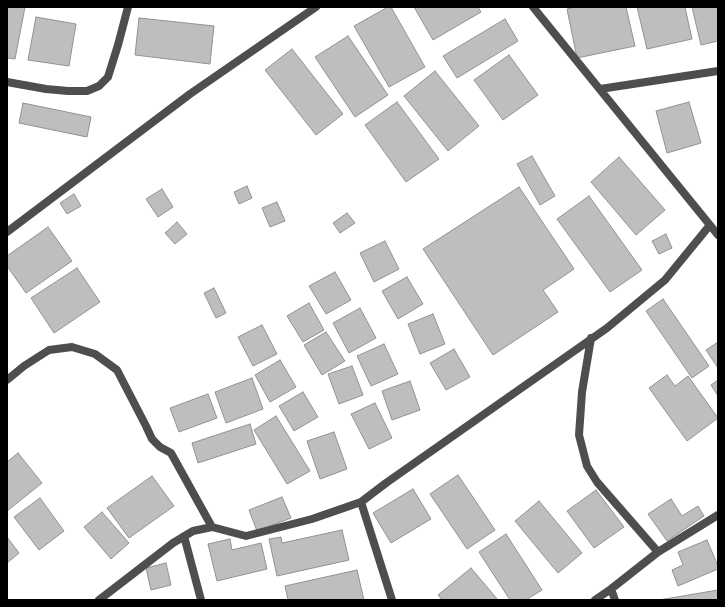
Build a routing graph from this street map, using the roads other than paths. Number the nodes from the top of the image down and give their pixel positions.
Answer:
1 (128, 7) edge
2 (316, 7) edge
3 (533, 7) edge
4 (718, 71) edge
5 (7, 82) edge
6 (600, 89) junction
7 (710, 225) junction
8 (7, 232) edge
9 (718, 235) edge
10 (591, 338) junction
11 (7, 380) edge
12 (361, 502) junction
13 (718, 515) edge
14 (212, 527) junction
15 (184, 536) junction
16 (658, 552) junction
17 (611, 589) junction
18 (100, 600) edge
19 (201, 600) edge
20 (392, 600) edge
21 (595, 600) edge
22 (615, 600) edge

1 - 5 street
2 - 8 street
3 - 6 street
4 - 6 street
6 - 7 street
7 - 9 street
7 - 10 street
10 - 12 street
10 - 16 street
11 - 14 street
12 - 14 street
12 - 20 street
13 - 16 street
14 - 15 street
15 - 18 street
15 - 19 street
16 - 17 street
17 - 21 street
17 - 22 street

